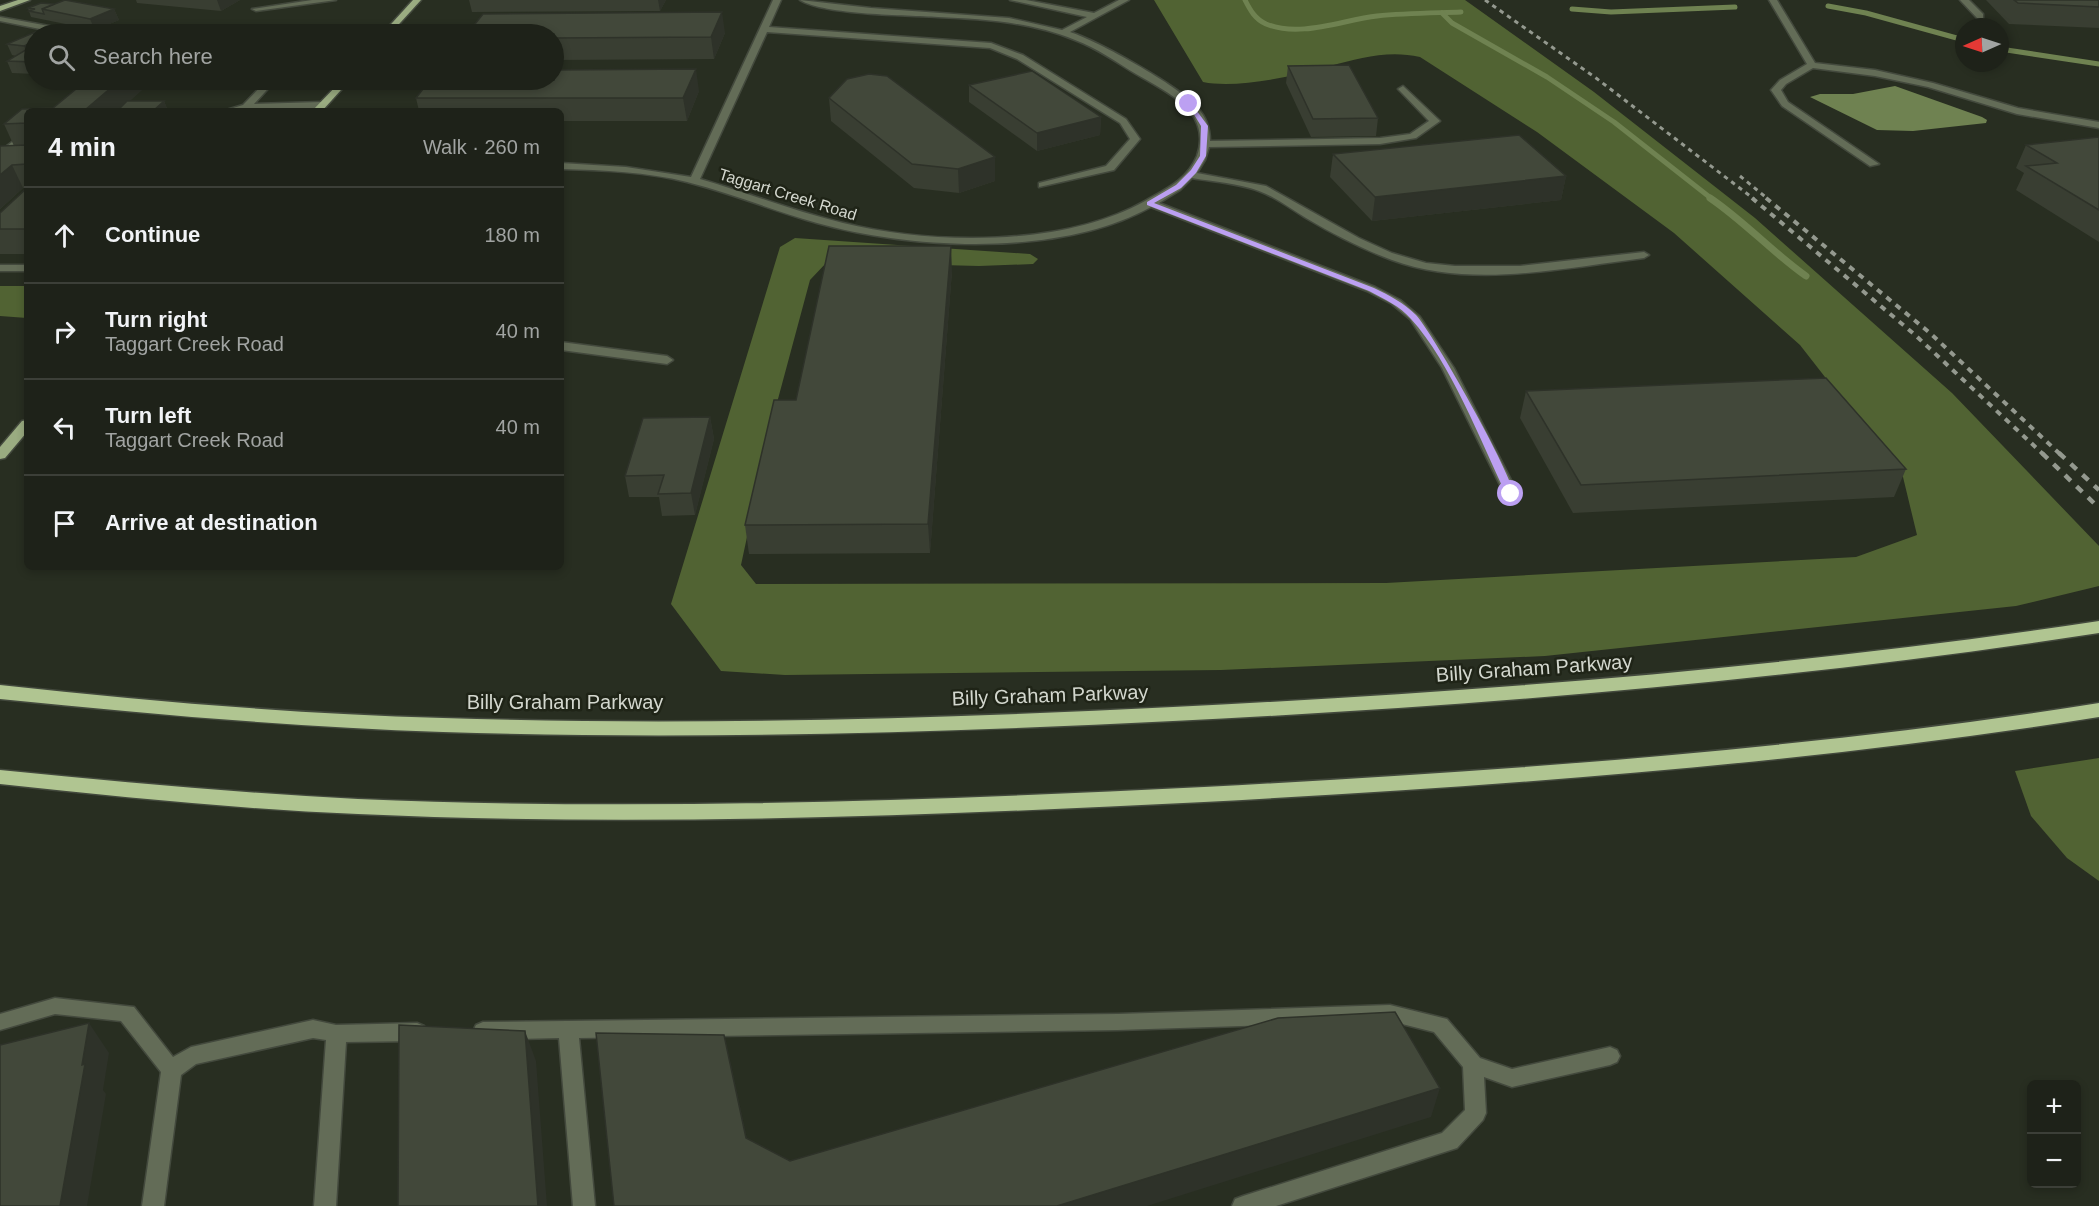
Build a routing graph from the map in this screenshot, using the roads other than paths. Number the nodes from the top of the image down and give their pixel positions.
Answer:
1 (26, 0) edge
2 (332, 0) edge
3 (417, 0) edge
4 (777, 0) edge
5 (804, 0) edge
6 (1014, 0) edge
7 (1125, 0) edge
8 (1773, 0) edge
9 (1964, 0) edge
10 (0, 9) edge
11 (256, 9) dead end
12 (1095, 16) junction
13 (1980, 16) dead end
14 (0, 20) edge
15 (24, 24) edge
16 (395, 24) edge
17 (764, 29) junction
18 (1063, 33) junction
19 (1812, 65) junction
20 (1403, 89) dead end
21 (262, 90) edge
22 (336, 90) edge
23 (245, 108) edge
24 (319, 108) edge
25 (2099, 125) edge
26 (24, 136) edge
27 (1205, 144) junction
28 (0, 156) edge
29 (1874, 164) dead end
30 (564, 166) edge
31 (1190, 175) junction
32 (694, 181) junction
33 (1043, 185) dead end
34 (1149, 204) junction
35 (1644, 255) dead end
36 (0, 268) edge
37 (24, 268) edge
38 (564, 345) edge
39 (667, 360) dead end
40 (24, 427) edge
41 (0, 455) edge
42 (1511, 494) dead end
43 (2099, 627) edge
44 (0, 692) edge
45 (2099, 710) edge
46 (0, 777) edge
47 (0, 1022) edge
48 (568, 1029) junction
49 (464, 1031) edge
50 (440, 1032) edge
51 (336, 1034) junction
52 (1610, 1056) dead end
53 (1473, 1064) junction
54 (171, 1070) junction
55 (153, 1206) edge
56 (325, 1206) edge
57 (584, 1206) edge
58 (1243, 1206) edge

1 - 10 main road
2 - 11 street
3 - 16 main road
4 - 17 street
5 - 18 street
6 - 12 street
7 - 12 street
8 - 19 street
9 - 13 street
12 - 18 street
14 - 15 street
17 - 32 street
17 - 33 street
18 - 27 street
19 - 25 street
19 - 29 street
20 - 27 street
21 - 23 street
22 - 24 main road
26 - 28 street
27 - 31 street, Taggart Creek Road
30 - 32 street, Taggart Creek Road
31 - 34 street, Taggart Creek Road
31 - 35 street
32 - 34 street, Taggart Creek Road
34 - 42 street
36 - 37 street
38 - 39 street
40 - 41 main road
43 - 44 highway, Billy Graham Parkway
45 - 46 highway
47 - 54 street
48 - 49 street
48 - 53 street
48 - 57 street
50 - 51 street
51 - 54 street
51 - 56 street
52 - 53 street
53 - 58 street
54 - 55 street

